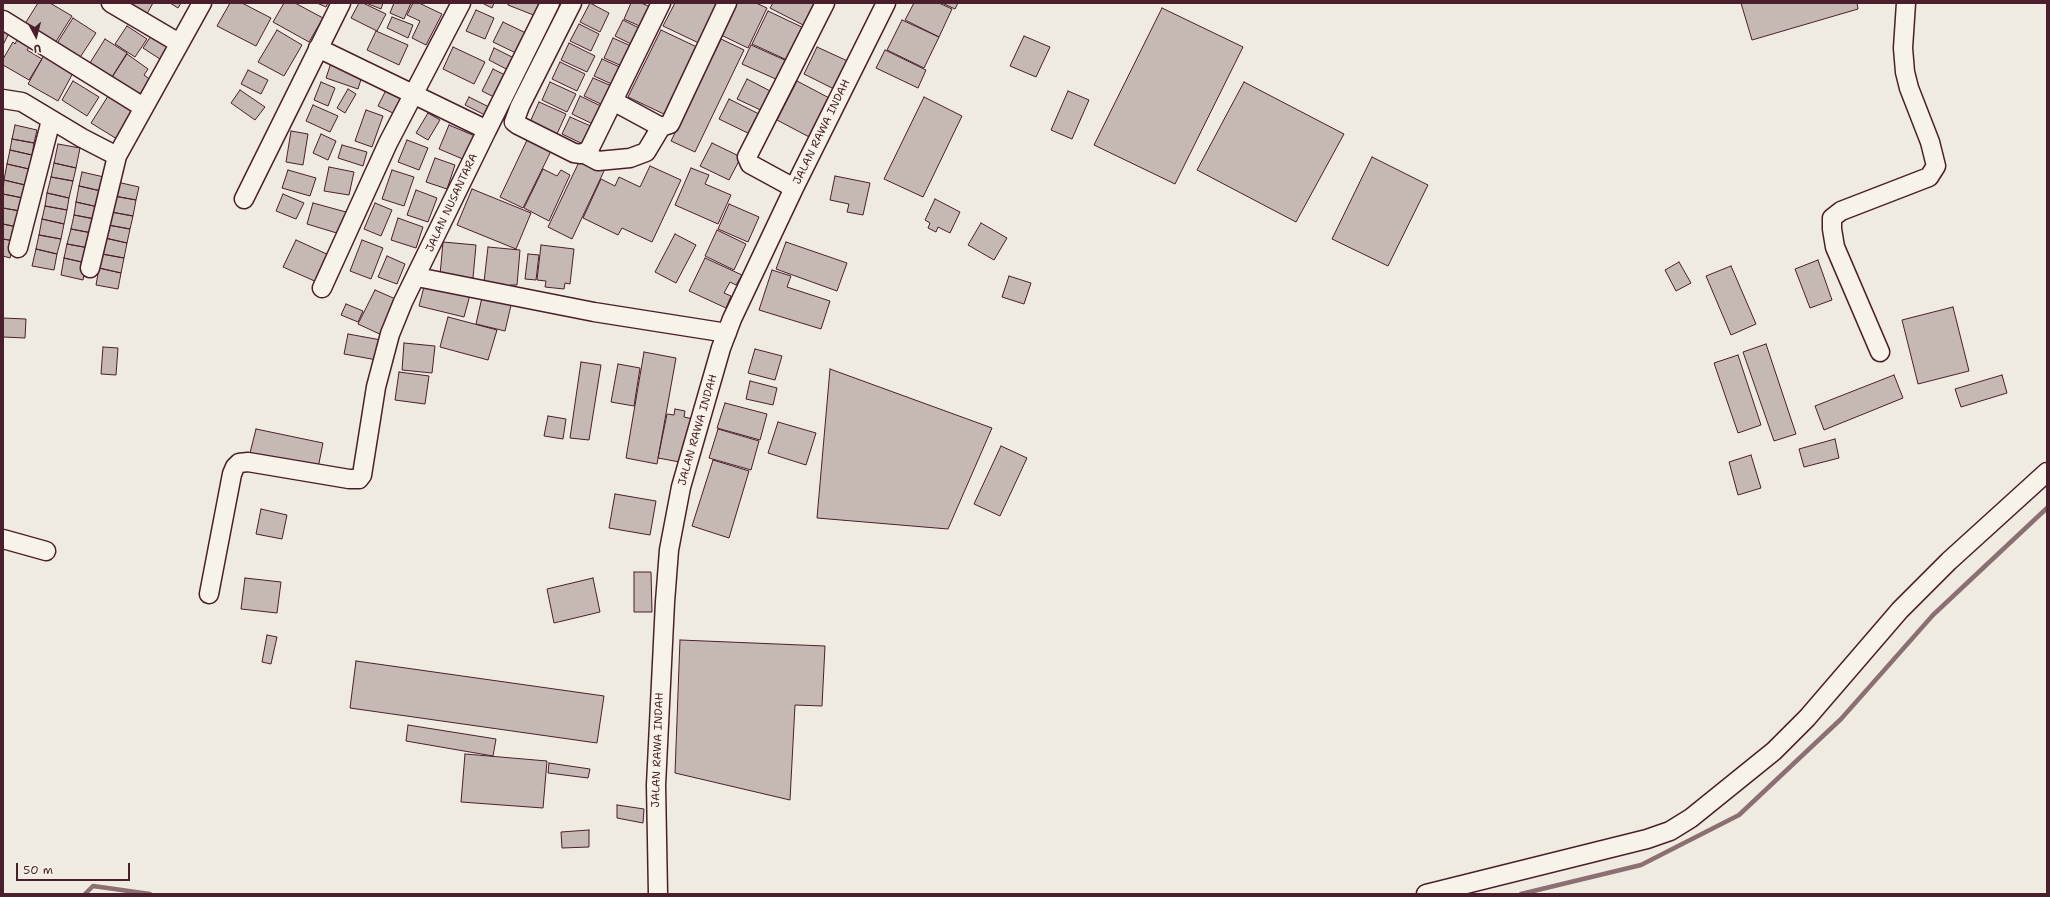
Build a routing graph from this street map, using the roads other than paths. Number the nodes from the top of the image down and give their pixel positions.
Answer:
1 (111, 3) edge
2 (202, 3) edge
3 (341, 3) edge
4 (461, 3) edge
5 (550, 3) edge
6 (572, 3) edge
7 (661, 3) edge
8 (727, 3) edge
9 (825, 3) edge
10 (886, 3) edge
11 (1906, 3) edge
12 (3, 20) edge
13 (179, 43) junction
14 (318, 48) junction
15 (415, 94) junction
16 (3, 99) edge
17 (613, 101) junction
18 (143, 107) junction
19 (51, 120) junction
20 (661, 127) junction
21 (487, 130) junction
22 (583, 153) junction
23 (117, 156) junction
24 (794, 188) junction
25 (244, 199) dead end
26 (18, 248) dead end
27 (90, 268) dead end
28 (417, 277) junction
29 (322, 288) dead end
30 (727, 333) junction
31 (1880, 352) dead end
32 (2047, 472) edge
33 (3, 539) edge
34 (46, 551) dead end
35 (209, 594) dead end
36 (661, 893) edge
37 (1426, 894) edge

1 - 13 street
2 - 13 street
3 - 14 street
4 - 15 street
5 - 21 street, JALAN NUSANTARA
6 - 22 street
7 - 17 street
8 - 20 street
9 - 24 street
10 - 24 street, JALAN RAWA INDAH
11 - 31 street
12 - 18 street
13 - 18 street
14 - 15 street
14 - 25 street
15 - 21 street
15 - 29 street
16 - 19 street
17 - 20 street
17 - 22 street
18 - 23 street
19 - 23 street
19 - 26 street
20 - 22 street
21 - 28 street, JALAN NUSANTARA
23 - 27 street
24 - 30 street, JALAN RAWA INDAH
28 - 30 street
28 - 35 street, JALAN NUSANTARA
30 - 36 street, JALAN RAWA INDAH
32 - 37 street
33 - 34 street

